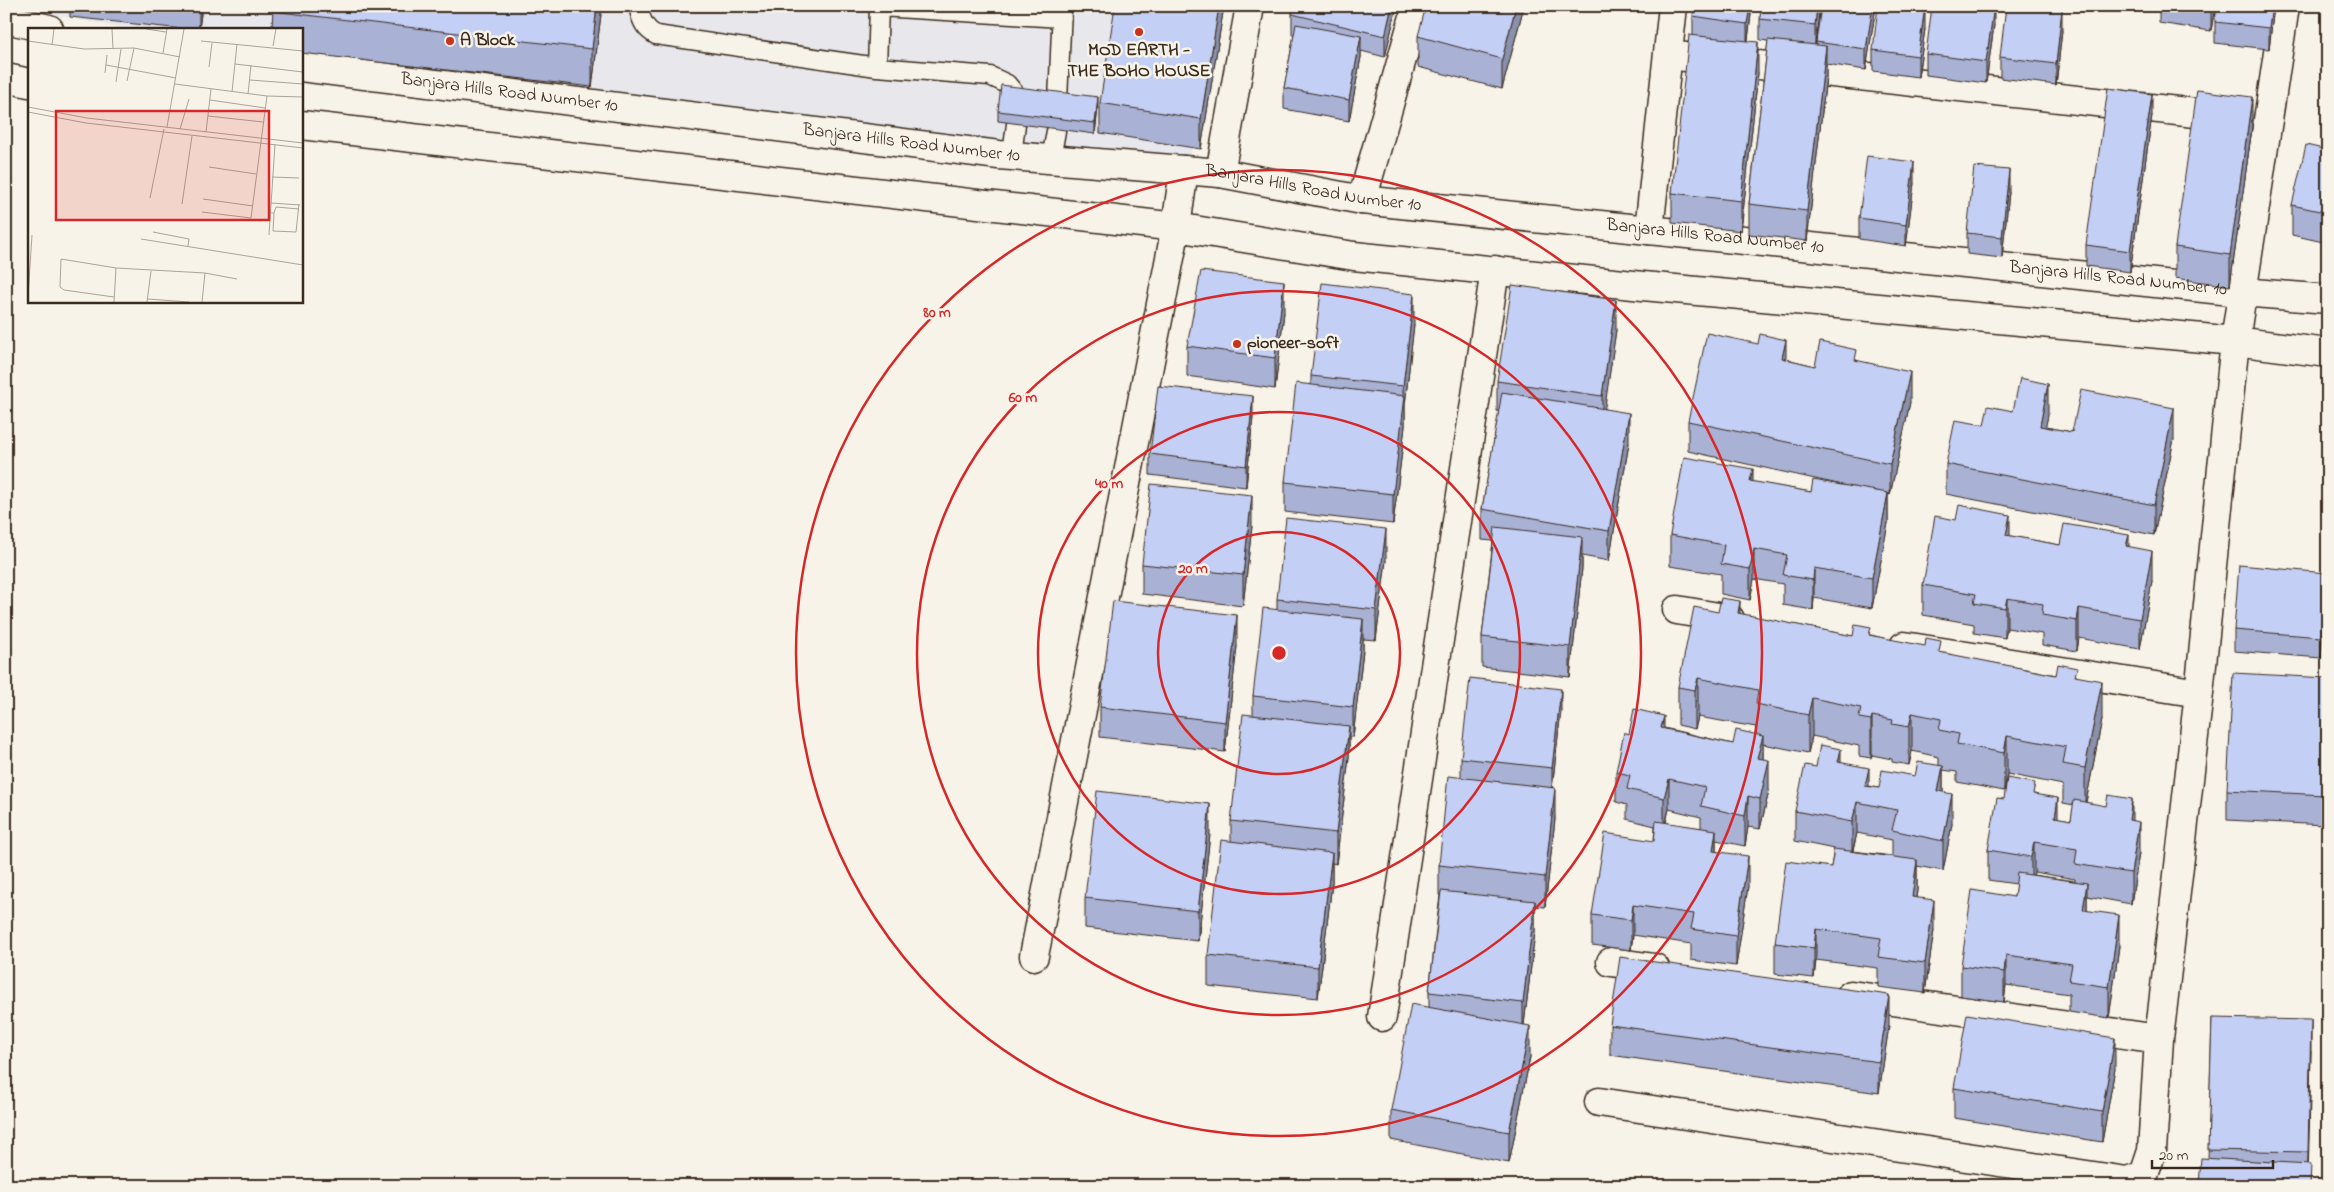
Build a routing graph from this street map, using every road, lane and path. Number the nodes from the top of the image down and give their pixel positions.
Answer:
1 (877, 6) edge
2 (1250, 6) edge
3 (1417, 6) edge
4 (1673, 6) edge
5 (2285, 6) edge
6 (639, 10) dead end
7 (1062, 12) edge
8 (6, 19) edge
9 (45, 28) edge
10 (1668, 55) junction
11 (302, 67) edge
12 (877, 67) junction
13 (6, 78) edge
14 (28, 83) edge
15 (1016, 95) edge
16 (1058, 101) edge
17 (2268, 121) junction
18 (1016, 124) edge
19 (302, 125) edge
20 (1056, 131) dead end
21 (1012, 156) junction
22 (1051, 160) junction
23 (1184, 170) junction
24 (1220, 173) junction
25 (1362, 200) junction
26 (1176, 227) junction
27 (1649, 230) junction
28 (1495, 270) junction
29 (2241, 292) junction
30 (2328, 299) edge
31 (2234, 341) junction
32 (2328, 353) edge
33 (1677, 610) dead end
34 (1755, 623) edge
35 (1884, 643) edge
36 (2199, 693) junction
37 (1034, 956) dead end
38 (1611, 962) dead end
39 (1679, 971) edge
40 (1826, 992) edge
41 (1382, 1017) dead end
42 (2160, 1038) junction
43 (1599, 1102) dead end

1 - 7 lane
1 - 12 lane
2 - 24 street
3 - 25 street
4 - 10 street
5 - 17 street
6 - 12 lane
7 - 16 lane
8 - 9 street
10 - 17 street
10 - 27 street
11 - 21 street, Banjara Hills Road Number 10
12 - 15 lane
13 - 14 street
17 - 29 street
18 - 21 lane
19 - 26 street
20 - 22 lane
21 - 22 street, Banjara Hills Road Number 10
22 - 23 street, Banjara Hills Road Number 10
23 - 24 street, Banjara Hills Road Number 10
23 - 26 street
24 - 25 street, Banjara Hills Road Number 10
25 - 27 street, Banjara Hills Road Number 10
26 - 28 street
26 - 37 street
27 - 29 street, Banjara Hills Road Number 10
28 - 31 street
28 - 41 street
29 - 30 street, Banjara Hills Road Number 10
29 - 31 street
31 - 32 street
31 - 36 street
33 - 34 street
35 - 36 street
36 - 42 street
38 - 39 street
40 - 42 street
42 - 43 street

